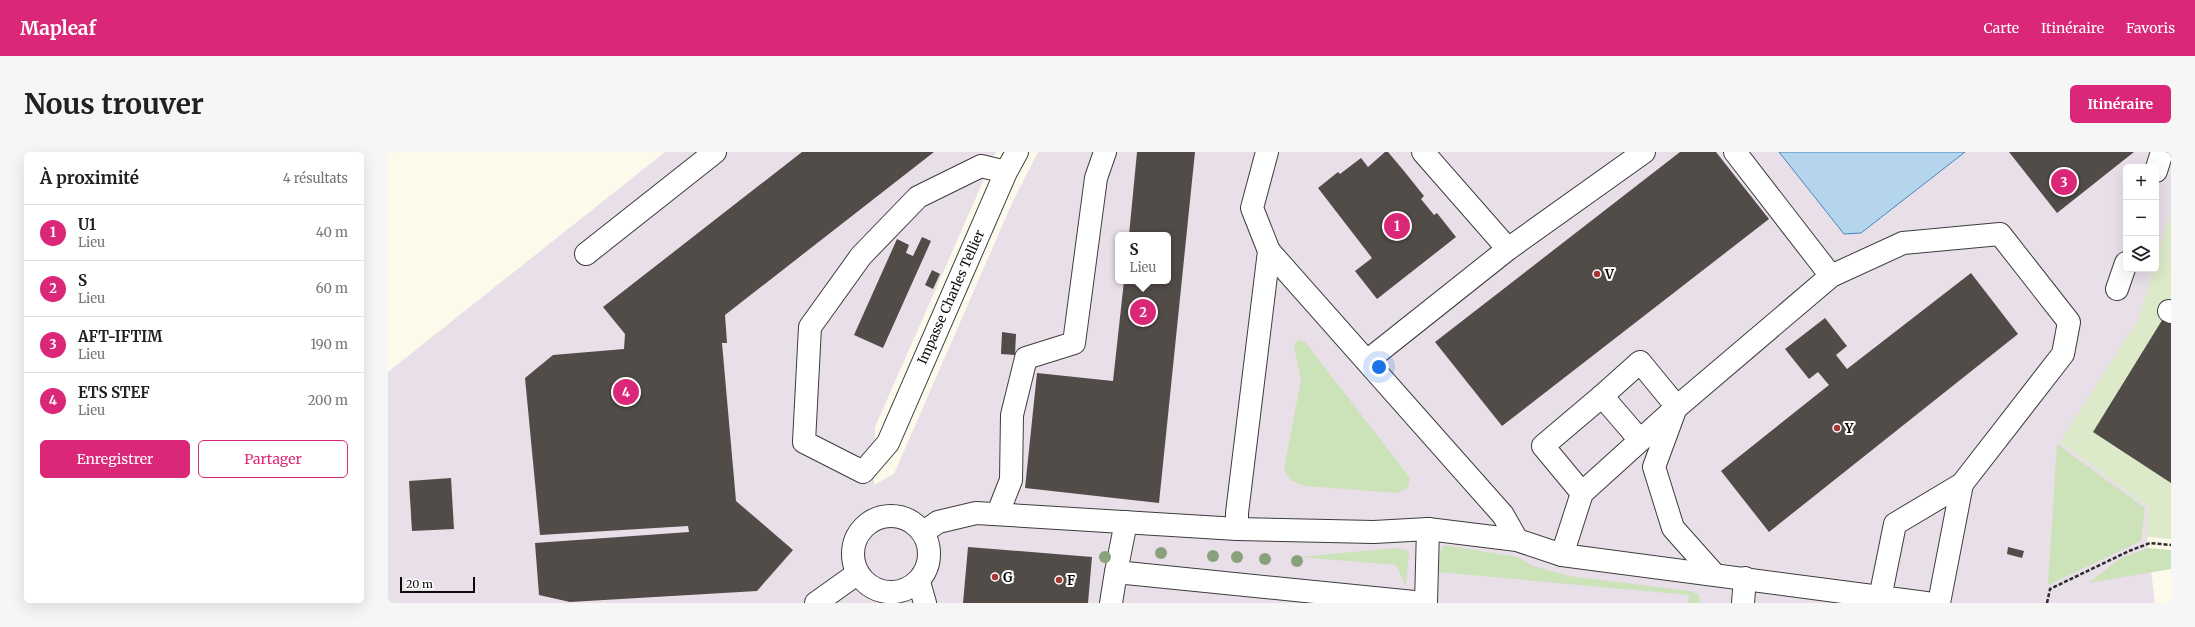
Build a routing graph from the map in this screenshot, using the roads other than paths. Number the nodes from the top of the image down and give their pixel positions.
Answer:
1 (715, 152) edge
2 (1017, 152) edge
3 (1105, 152) edge
4 (1267, 152) edge
5 (1423, 152) edge
6 (1644, 152) edge
7 (1735, 152) edge
8 (2162, 152) edge
9 (2158, 164) edge
10 (1006, 172) junction
11 (1508, 249) junction
12 (1269, 251) junction
13 (586, 254) dead end
14 (2123, 272) edge
15 (1832, 276) junction
16 (2117, 290) dead end
17 (1366, 361) junction
18 (1602, 396) junction
19 (1677, 407) junction
20 (1640, 440) junction
21 (1962, 484) junction
22 (1582, 493) junction
23 (998, 513) junction
24 (1126, 522) junction
25 (1237, 529) junction
26 (1428, 529) junction
27 (924, 532) junction
28 (1517, 540) junction
29 (1562, 555) junction
30 (1116, 572) junction
31 (858, 573) junction
32 (1714, 574) junction
33 (1744, 578) junction
34 (919, 582) junction
35 (881, 598) edge
36 (1879, 601) edge
37 (816, 603) edge
38 (925, 603) edge
39 (1111, 603) edge
40 (1425, 603) edge
41 (1743, 603) edge
42 (1922, 603) edge
43 (1926, 603) edge
44 (1939, 603) edge

1 - 13 street
2 - 10 street, Impasse Charles Tellier
3 - 23 street
4 - 12 street
5 - 11 street
6 - 11 street
7 - 15 street
8 - 9 street
10 - 10 street, Impasse Charles Tellier
11 - 17 street
12 - 17 street
12 - 25 street
14 - 16 street
15 - 19 street
15 - 21 street
17 - 28 street
18 - 19 street
18 - 20 street
18 - 22 street
19 - 20 street
19 - 32 street
20 - 22 street
21 - 36 street
21 - 44 street
22 - 29 street
23 - 24 street
23 - 27 street
24 - 25 street
24 - 30 street
25 - 26 street
26 - 28 street
26 - 40 street
27 - 31 street
27 - 34 street
28 - 29 street
29 - 32 street
30 - 39 street
30 - 40 street
31 - 35 street
31 - 37 street
32 - 33 street
33 - 36 street
33 - 41 street
34 - 35 street
34 - 38 street
36 - 42 street
42 - 43 street

